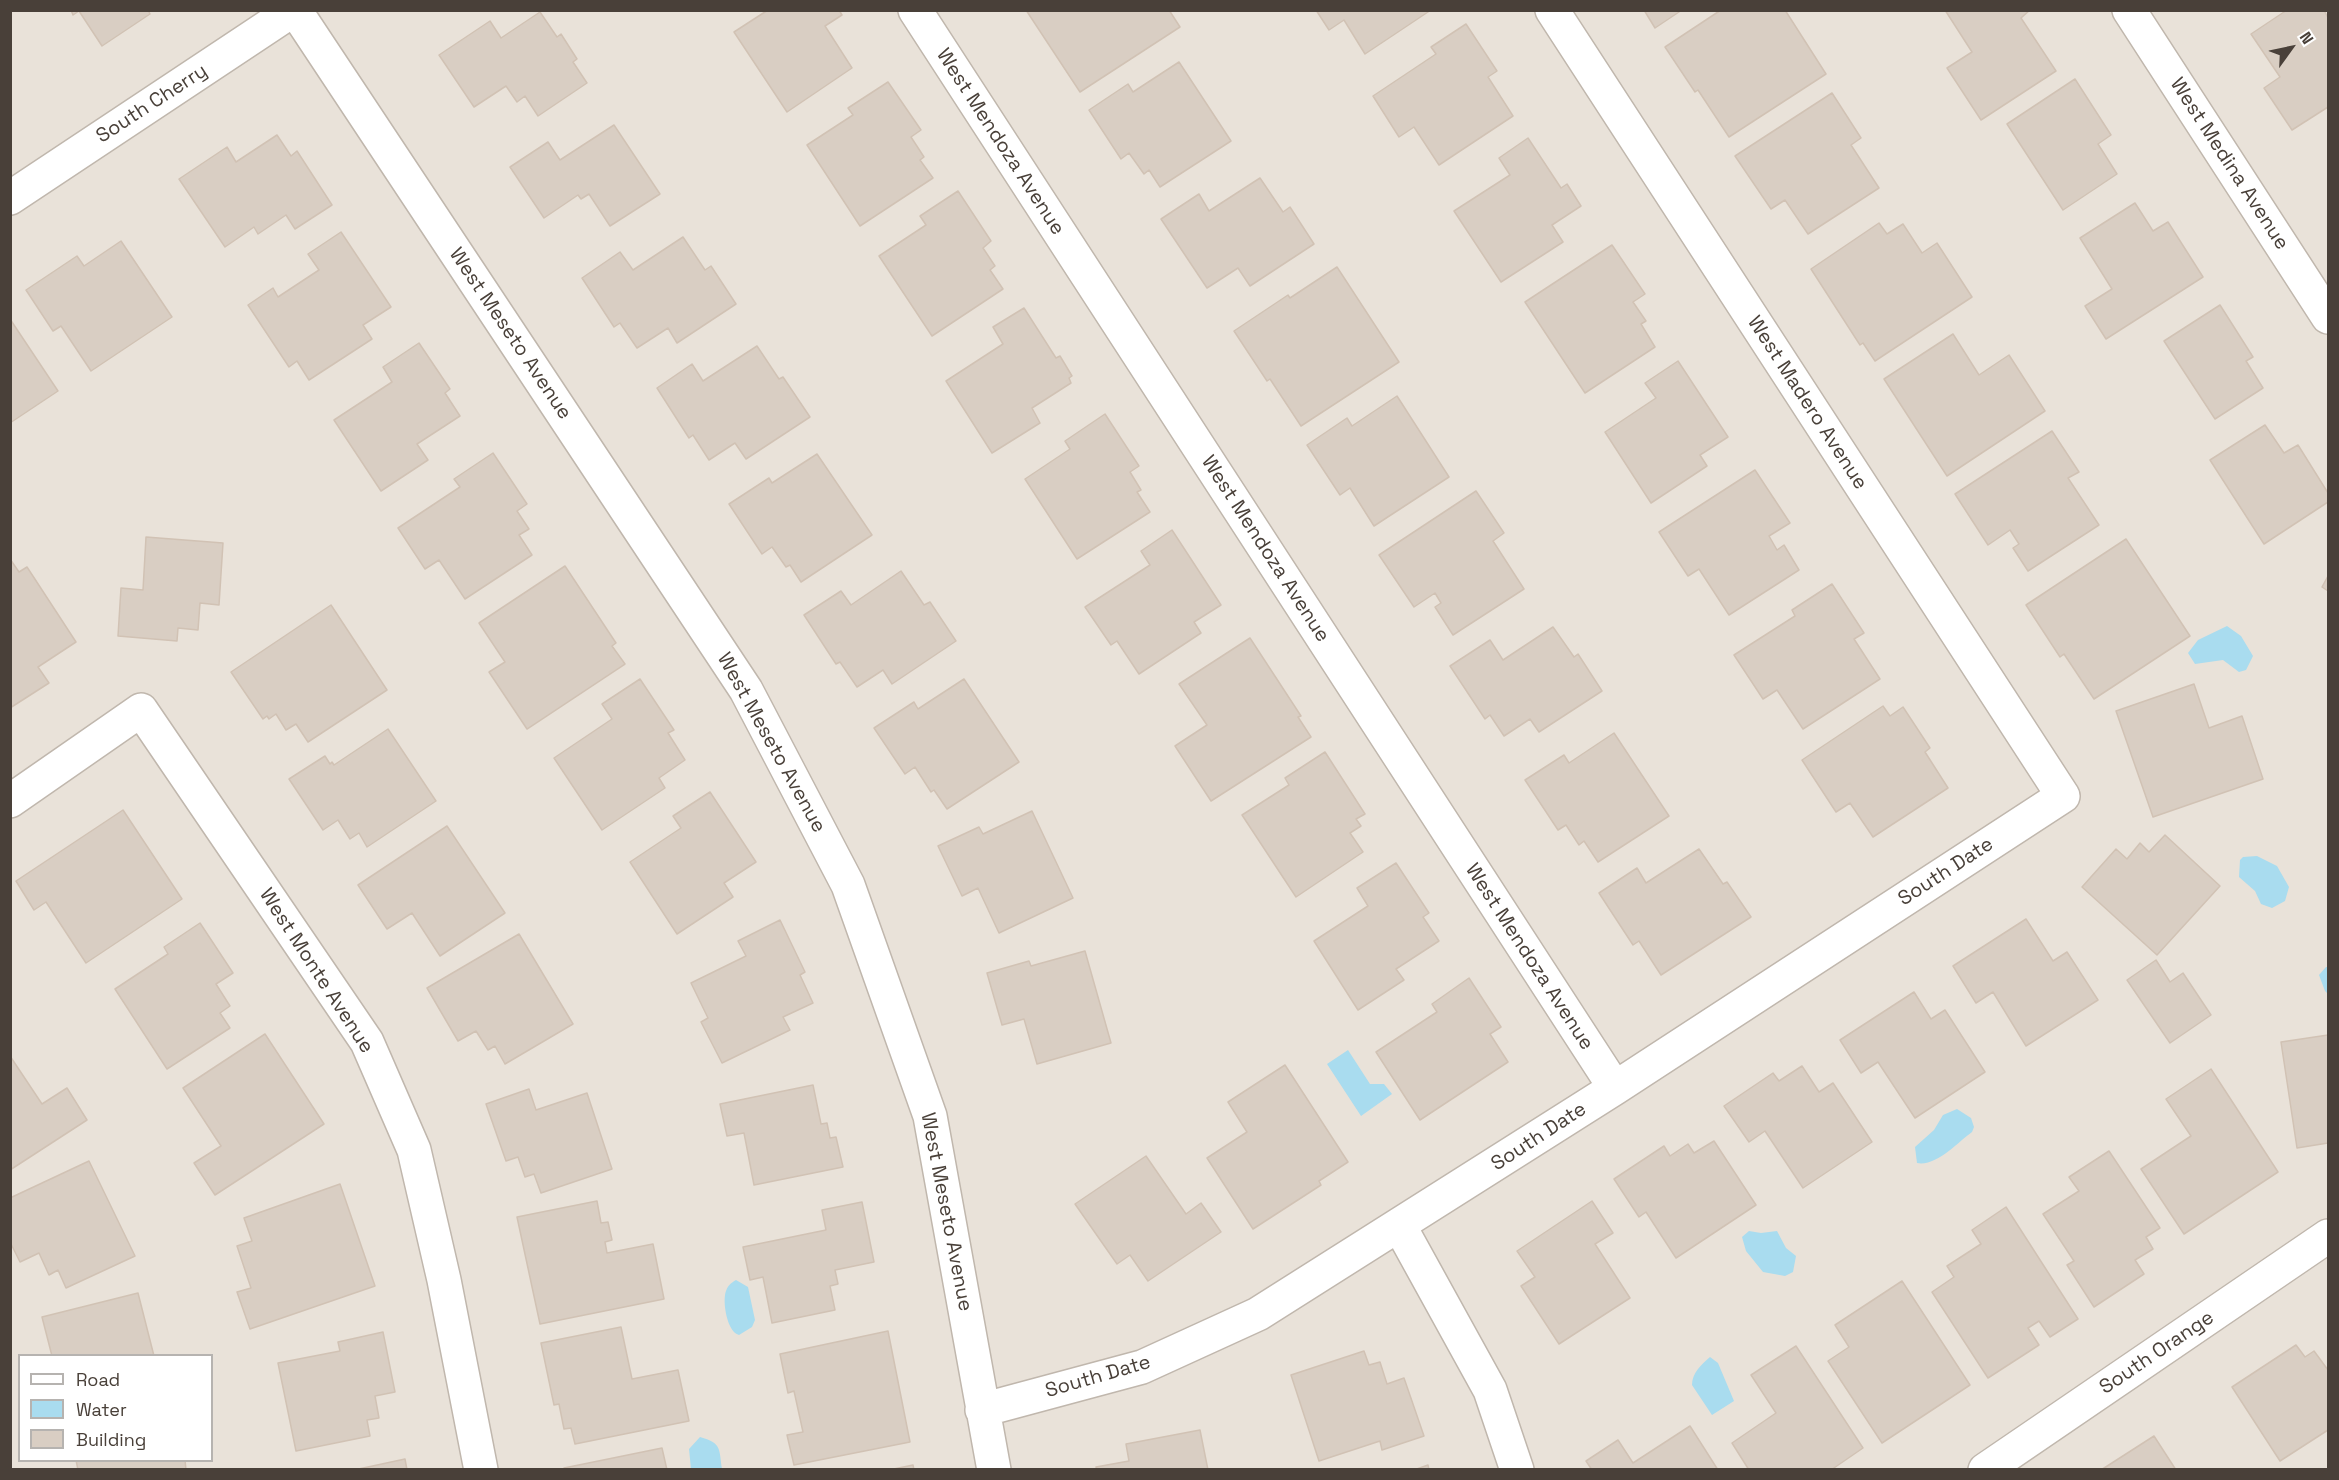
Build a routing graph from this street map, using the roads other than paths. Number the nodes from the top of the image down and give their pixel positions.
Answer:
1 (294, 10) edge
2 (915, 10) edge
3 (1552, 10) edge
4 (2130, 10) edge
5 (10, 198) edge
6 (2328, 317) edge
7 (2063, 796) joint
8 (10, 801) edge
9 (1615, 1088) junction
10 (1399, 1225) junction
11 (2328, 1236) edge
12 (982, 1410) junction
13 (481, 1470) edge
14 (994, 1470) edge
15 (1517, 1470) edge
16 (1985, 1470) edge

1 - 5 street, South Cherry
1 - 12 street, West Meseto Avenue
2 - 9 street, West Mendoza Avenue
3 - 7 street, West Madero Avenue
4 - 6 street, West Medina Avenue
7 - 9 street, South Date
8 - 13 street, West Monte Avenue
9 - 10 street, South Date
10 - 12 street, South Date
10 - 15 street
11 - 16 street, South Orange
12 - 14 street, West Meseto Avenue

